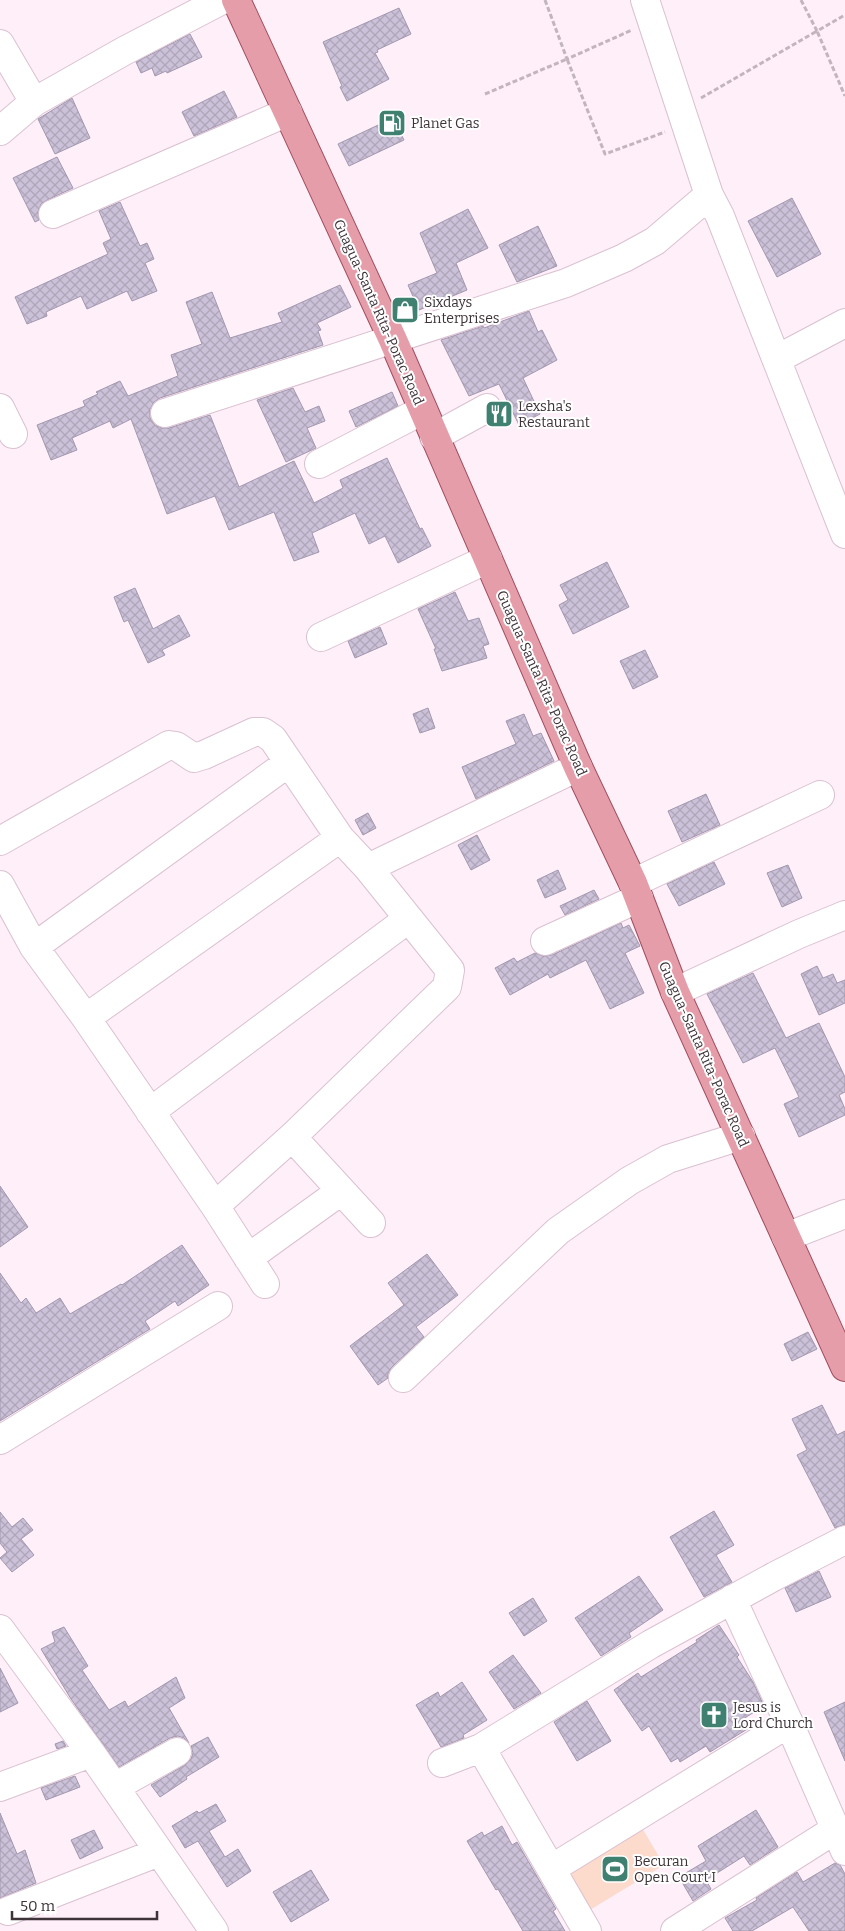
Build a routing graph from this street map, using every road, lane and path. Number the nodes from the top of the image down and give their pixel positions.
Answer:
1 (222, 0) edge
2 (236, 0) edge
3 (545, 0) edge
4 (645, 0) edge
5 (801, 0) edge
6 (845, 15) edge
7 (817, 31) junction
8 (636, 39) dead end
9 (0, 44) edge
10 (567, 59) junction
11 (485, 94) dead end
12 (845, 96) edge
13 (697, 101) dead end
14 (34, 102) junction
15 (288, 112) junction
16 (673, 129) dead end
17 (0, 131) edge
18 (709, 195) junction
19 (53, 214) dead end
20 (845, 323) edge
21 (393, 340) junction
22 (777, 358) junction
23 (0, 408) edge
24 (487, 408) dead end
25 (423, 410) junction
26 (165, 413) dead end
27 (12, 434) dead end
28 (434, 437) junction
29 (319, 464) dead end
30 (845, 534) edge
31 (488, 559) junction
32 (321, 638) dead end
33 (288, 763) junction
34 (578, 766) junction
35 (820, 795) dead end
36 (4, 830) edge
37 (340, 838) junction
38 (368, 868) junction
39 (0, 885) edge
40 (636, 890) junction
41 (845, 915) edge
42 (408, 919) junction
43 (545, 941) dead end
44 (34, 947) junction
45 (675, 992) junction
46 (86, 1018) junction
47 (150, 1112) junction
48 (741, 1136) junction
49 (292, 1137) junction
50 (341, 1191) junction
51 (215, 1206) junction
52 (845, 1214) edge
53 (371, 1223) dead end
54 (786, 1237) junction
55 (248, 1258) junction
56 (265, 1284) dead end
57 (218, 1306) dead end
58 (845, 1367) edge
59 (403, 1378) dead end
60 (0, 1440) edge
61 (845, 1540) edge
62 (732, 1599) junction
63 (5, 1644) edge
64 (789, 1723) junction
65 (481, 1748) junction
66 (176, 1752) dead end
67 (91, 1753) junction
68 (442, 1763) dead end
69 (0, 1787) edge
70 (115, 1787) junction
71 (840, 1840) edge
72 (159, 1852) junction
73 (551, 1869) junction
74 (8, 1911) dead end
75 (214, 1931) edge
76 (587, 1931) edge
77 (675, 1931) edge

1 - 14 street
2 - 15 main road, Guagua-Santa Rita-Porac Road
3 - 10 path
4 - 18 street
5 - 7 path
6 - 7 path
7 - 12 path
7 - 13 path
8 - 10 path
9 - 14 street
10 - 11 path
10 - 16 path
14 - 17 street
15 - 19 street
15 - 21 main road, Guagua-Santa Rita-Porac Road
18 - 21 street
18 - 22 street
20 - 22 street
21 - 25 main road, Guagua-Santa Rita-Porac Road
21 - 26 street
22 - 30 street
23 - 27 street
24 - 28 street
25 - 28 main road, Guagua-Santa Rita-Porac Road
25 - 29 street
28 - 31 main road, Guagua-Santa Rita-Porac Road
31 - 32 street
31 - 34 main road, Guagua-Santa Rita-Porac Road
33 - 36 street
33 - 37 street
33 - 44 street
34 - 38 street
34 - 40 main road, Guagua-Santa Rita-Porac Road
35 - 40 street
37 - 38 street
37 - 46 street
38 - 42 street
39 - 44 street
40 - 43 street
40 - 45 main road, Guagua-Santa Rita-Porac Road
41 - 45 street
42 - 47 street
42 - 49 street
44 - 46 street
45 - 48 main road, Guagua-Santa Rita-Porac Road
46 - 47 street
47 - 51 street
48 - 54 main road, Guagua-Santa Rita-Porac Road
48 - 59 street
49 - 50 street
49 - 51 street
50 - 53 street
50 - 55 street
51 - 55 street
52 - 54 street
54 - 58 main road, Guagua-Santa Rita-Porac Road
55 - 56 street
57 - 60 street
61 - 62 street
62 - 64 street
62 - 65 street
63 - 67 street
64 - 71 street
64 - 73 street
65 - 68 street
65 - 73 street
66 - 70 street
67 - 69 street
67 - 70 street
70 - 72 street
71 - 77 street
72 - 74 street
72 - 75 street
73 - 76 street

